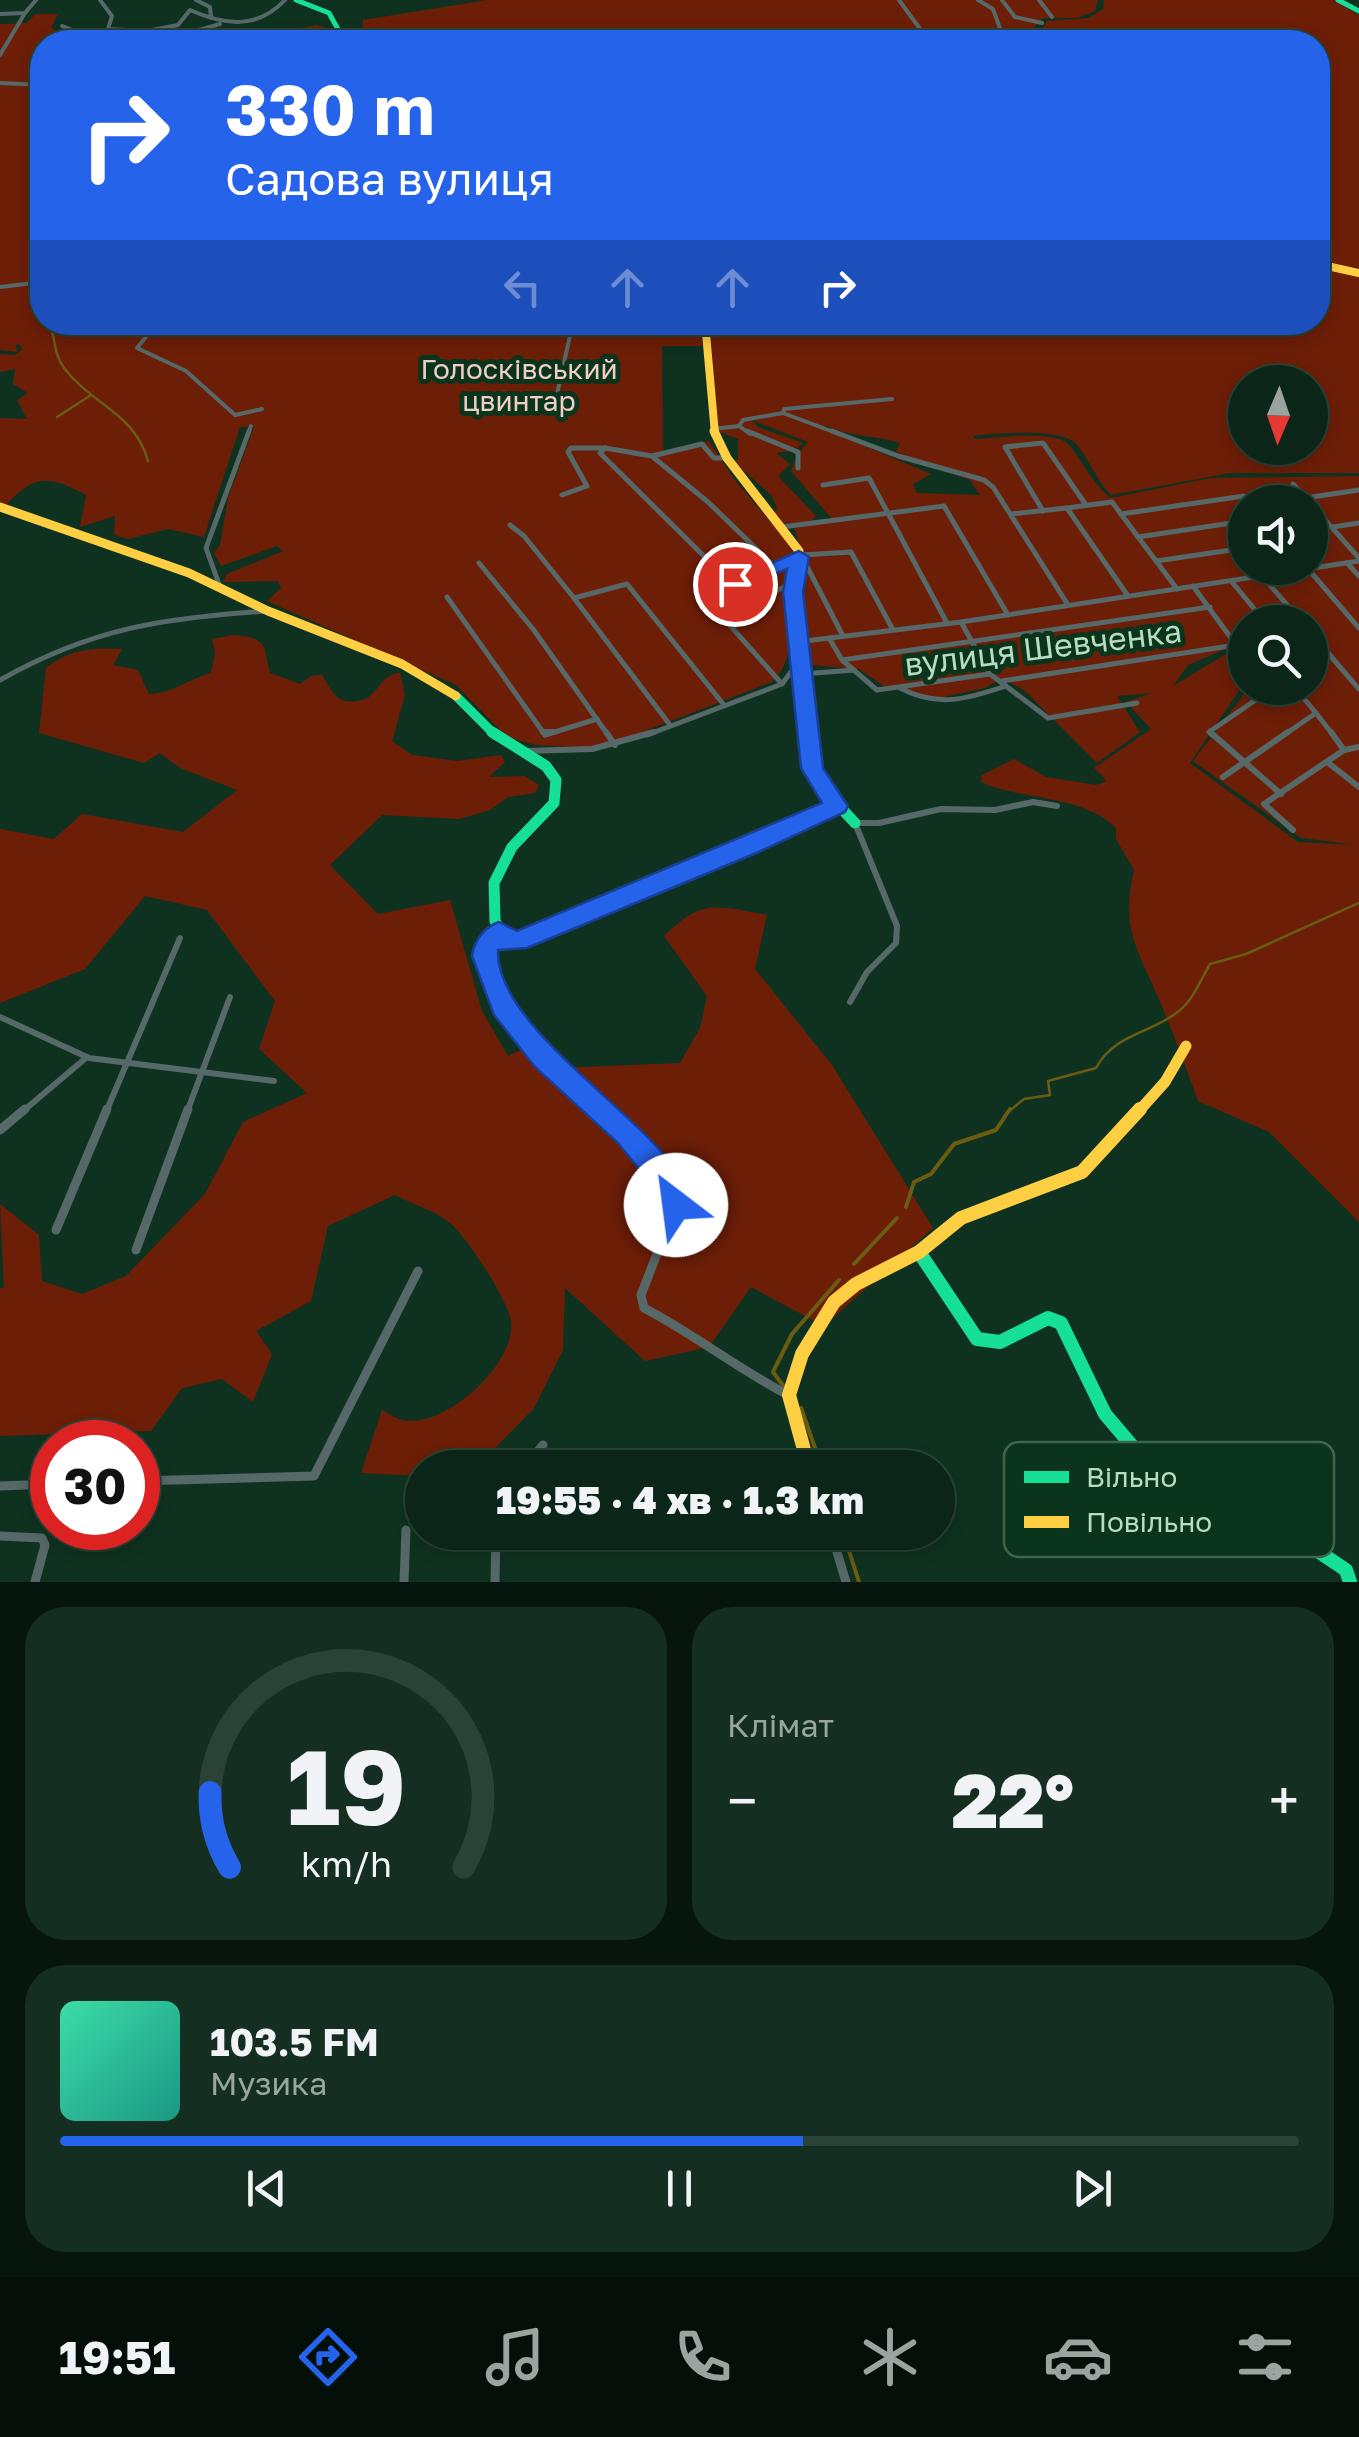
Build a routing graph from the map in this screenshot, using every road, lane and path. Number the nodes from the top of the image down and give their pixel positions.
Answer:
1 (36, 0) edge
2 (100, 0) edge
3 (196, 0) edge
4 (286, 0) edge
5 (296, 0) edge
6 (899, 0) edge
7 (978, 0) edge
8 (1002, 0) edge
9 (1040, 0) edge
10 (1338, 0) edge
11 (106, 3) edge
12 (1359, 11) edge
13 (25, 13) junction
14 (0, 14) edge
15 (1052, 17) dead end
16 (210, 18) junction
17 (220, 23) junction
18 (1042, 23) dead end
19 (62, 26) dead end
20 (72, 30) edge
21 (115, 30) edge
22 (154, 30) edge
23 (198, 30) edge
24 (338, 30) edge
25 (921, 30) edge
26 (1001, 30) edge
27 (0, 55) edge
28 (0, 82) edge
29 (30, 84) edge
30 (1330, 267) edge
31 (1359, 273) edge
32 (30, 284) edge
33 (0, 288) edge
34 (148, 335) edge
35 (570, 335) edge
36 (706, 335) edge
37 (892, 398) dead end
38 (492, 401) dead end
39 (262, 409) dead end
40 (783, 413) junction
41 (712, 424) junction
42 (251, 426) dead end
43 (739, 426) junction
44 (605, 448) junction
45 (652, 456) junction
46 (727, 458) junction
47 (798, 468) dead end
48 (822, 485) dead end
49 (1359, 490) edge
50 (562, 495) dead end
51 (1328, 497) edge
52 (1228, 498) edge
53 (1086, 505) junction
54 (0, 507) edge
55 (1067, 508) junction
56 (1043, 511) junction
57 (887, 512) junction
58 (1010, 514) junction
59 (1121, 514) junction
60 (1359, 523) edge
61 (1228, 524) edge
62 (1328, 524) edge
63 (510, 525) dead end
64 (782, 527) junction
65 (1331, 527) junction
66 (1138, 537) junction
67 (1228, 550) edge
68 (800, 554) junction
69 (1359, 560) edge
70 (1156, 561) junction
71 (479, 563) dead end
72 (1347, 563) junction
73 (774, 566) junction
74 (1328, 566) edge
75 (1359, 576) edge
76 (1228, 582) edge
77 (795, 583) junction
78 (1235, 585) edge
79 (1270, 585) edge
80 (1324, 585) edge
81 (1193, 586) junction
82 (220, 587) junction
83 (1177, 589) junction
84 (704, 596) dead end
85 (1128, 596) junction
86 (447, 598) dead end
87 (574, 598) junction
88 (1251, 605) edge
89 (1287, 605) edge
90 (1068, 606) junction
91 (1210, 607) junction
92 (268, 611) junction
93 (720, 614) junction
94 (1008, 615) junction
95 (961, 622) junction
96 (947, 623) junction
97 (892, 628) junction
98 (1359, 628) edge
99 (843, 636) junction
100 (829, 638) junction
101 (797, 642) junction
102 (973, 644) junction
103 (1328, 653) edge
104 (842, 660) junction
105 (855, 670) junction
106 (990, 674) junction
107 (797, 678) junction
108 (0, 680) edge
109 (1004, 684) junction
110 (899, 688) junction
111 (1359, 690) edge
112 (1137, 703) dead end
113 (724, 705) junction
114 (1248, 705) edge
115 (1309, 705) edge
116 (1316, 713) junction
117 (597, 719) junction
118 (670, 725) junction
119 (616, 745) junction
120 (1359, 747) edge
121 (1344, 750) junction
122 (524, 751) junction
123 (1327, 762) junction
124 (1243, 763) junction
125 (1223, 778) dead end
126 (1359, 787) edge
127 (1281, 794) junction
128 (837, 806) junction
129 (1057, 806) dead end
130 (855, 823) junction
131 (1293, 830) dead end
132 (503, 936) junction
133 (180, 938) dead end
134 (230, 997) dead end
135 (850, 1002) dead end
136 (0, 1016) edge
137 (1186, 1046) dead end
138 (87, 1057) junction
139 (125, 1064) junction
140 (204, 1072) junction
141 (274, 1081) dead end
142 (0, 1130) edge
143 (56, 1230) dead end
144 (136, 1250) dead end
145 (919, 1252) junction
146 (418, 1270) dead end
147 (790, 1395) junction
148 (1129, 1442) edge
149 (544, 1445) dead end
150 (540, 1450) edge
151 (804, 1450) edge
152 (160, 1480) edge
153 (30, 1485) edge
154 (0, 1486) edge
155 (0, 1536) edge
156 (405, 1550) edge
157 (496, 1550) edge
158 (836, 1550) edge
159 (1327, 1557) edge
160 (35, 1582) edge
161 (404, 1582) edge
162 (495, 1582) edge
163 (846, 1582) edge
164 (1350, 1582) edge

1 - 13 street
2 - 11 street
3 - 16 street
4 - 17 street
5 - 24 street
6 - 25 street
7 - 26 street
8 - 18 street
9 - 15 street
10 - 12 street
11 - 21 street
13 - 14 street
13 - 27 street
16 - 17 street
16 - 22 street
17 - 23 street
19 - 20 street
28 - 29 street
30 - 31 street
32 - 33 street
34 - 39 street
35 - 38 street
36 - 41 street
37 - 40 street
40 - 43 street
40 - 58 street
41 - 43 street
41 - 46 street
42 - 82 street
43 - 47 street
44 - 45 street
44 - 50 street
44 - 73 street
45 - 46 street
45 - 73 street
46 - 64 street
48 - 57 street
49 - 51 street
52 - 59 street
53 - 55 street
53 - 56 street
53 - 59 street
54 - 82 street
55 - 56 street
55 - 85 street
56 - 58 street
57 - 64 street
57 - 94 street
57 - 96 street
58 - 90 street
59 - 66 street
60 - 65 street
61 - 66 street
62 - 65 street
63 - 87 street
64 - 68 street
65 - 69 street
66 - 70 street
67 - 70 street
68 - 73 street
68 - 77 street
68 - 97 street
68 - 99 street
69 - 72 street
70 - 83 street
71 - 117 street
72 - 74 street
72 - 75 street
76 - 81 street
77 - 93 street
77 - 101 street
78 - 88 street
79 - 89 street
80 - 98 street
81 - 83 street
81 - 91 street
82 - 92 street
83 - 85 street
84 - 93 street
85 - 90 street
86 - 117 street
87 - 113 street
87 - 118 street
90 - 94 street
91 - 102 street
91 - 109 street, вулиця Шевченка
92 - 108 street
92 - 122 street
93 - 107 street
94 - 95 street
95 - 96 street
95 - 102 street
96 - 97 street
97 - 99 street
99 - 100 street
100 - 101 street
100 - 104 street
101 - 107 street
102 - 104 street
102 - 106 street
103 - 111 street
104 - 105 street
105 - 107 street, вулиця Шевченка
105 - 110 street, вулиця Шевченка
106 - 109 street, вулиця Шевченка
106 - 110 street, вулиця Шевченка
107 - 113 street, вулиця Шевченка
107 - 128 street
109 - 110 street
109 - 112 street
113 - 118 street, вулиця Шевченка
114 - 124 street
115 - 116 street
116 - 121 street
116 - 124 street
117 - 119 street
118 - 119 street, вулиця Шевченка
119 - 122 street, вулиця Шевченка
120 - 121 street
121 - 123 street
122 - 132 street
123 - 126 street
123 - 127 street
124 - 125 street
124 - 127 street
127 - 131 street
128 - 130 street
128 - 132 street
129 - 130 street
130 - 135 street
132 - 147 street
133 - 139 street
134 - 140 street
136 - 138 street
137 - 145 street
138 - 139 street
138 - 142 street
139 - 140 street
139 - 143 street
140 - 141 street
140 - 144 street
145 - 147 street
145 - 148 street
146 - 152 street
147 - 151 street
149 - 150 street
153 - 154 street
155 - 160 street
156 - 161 street
157 - 162 street
158 - 163 street
159 - 164 street

